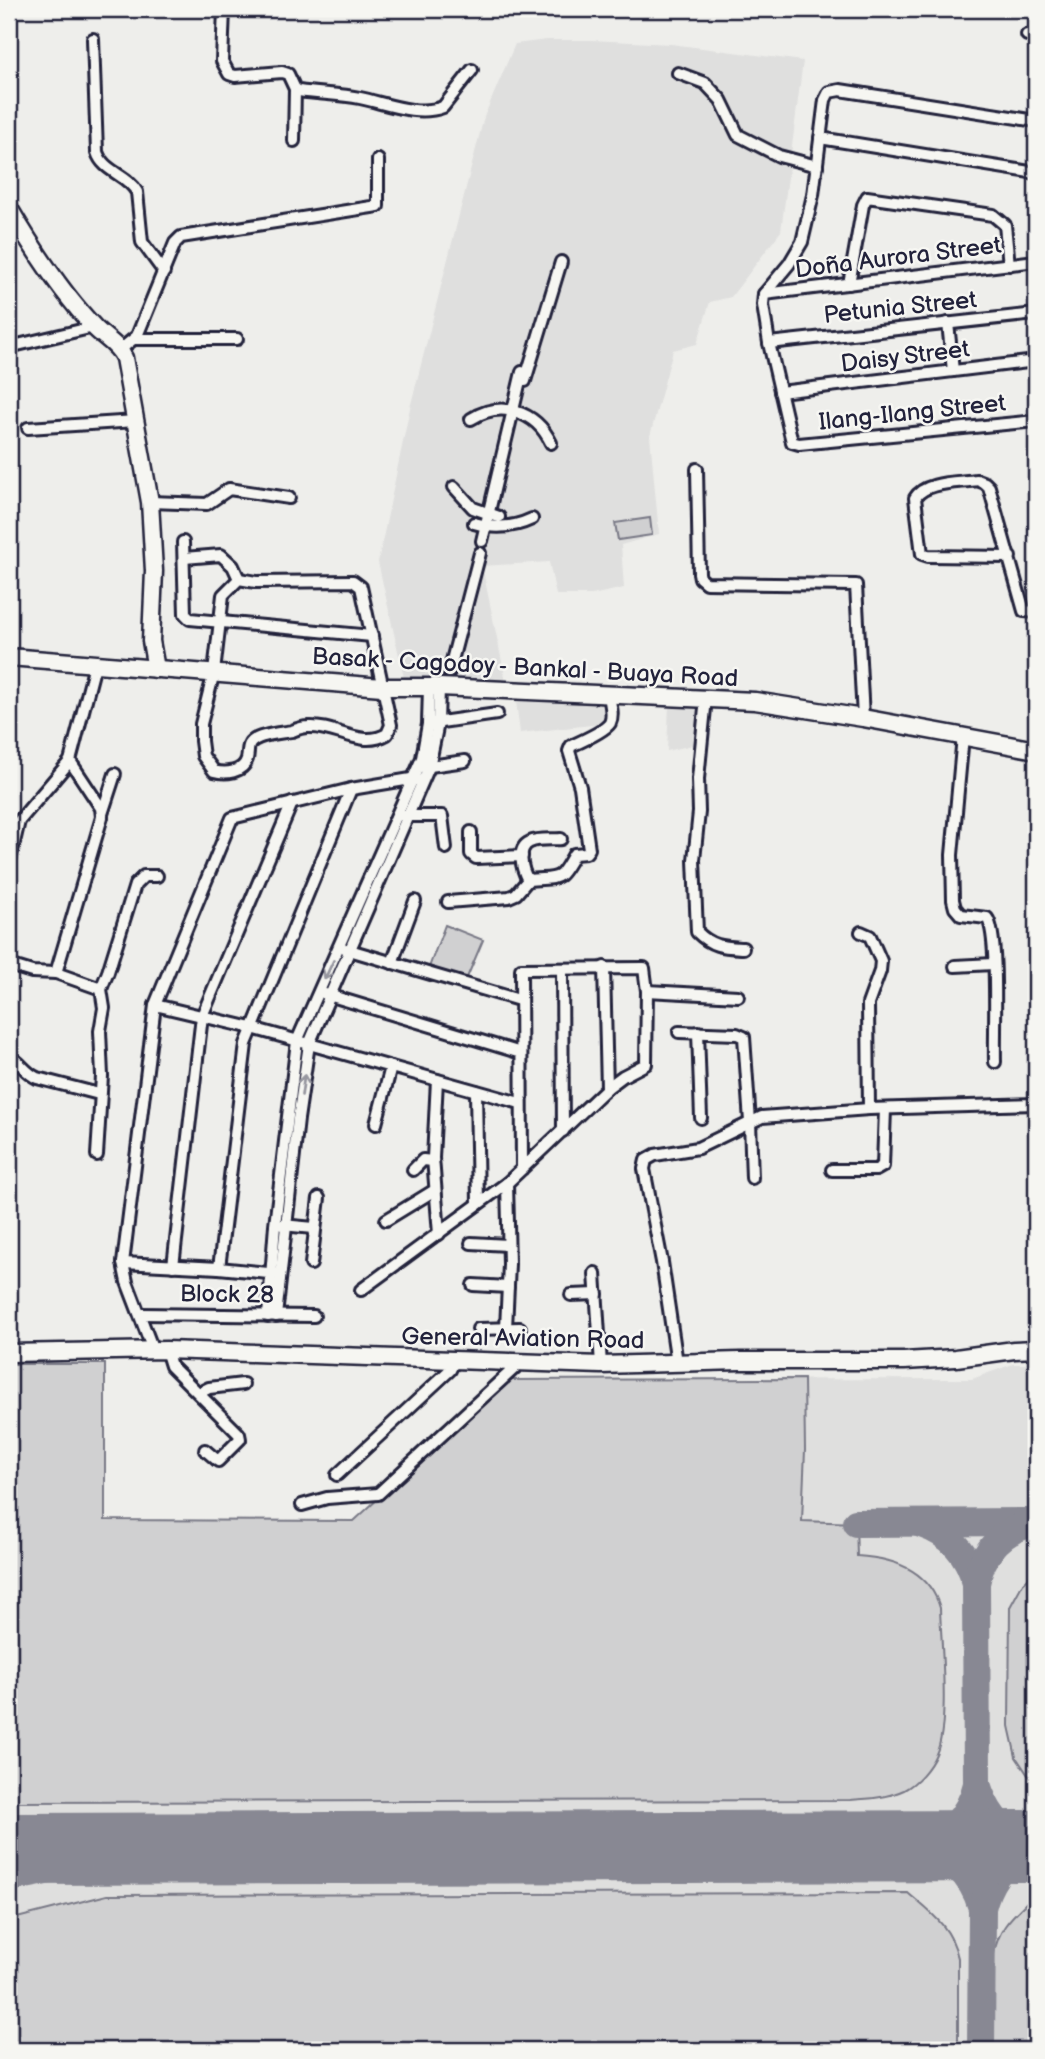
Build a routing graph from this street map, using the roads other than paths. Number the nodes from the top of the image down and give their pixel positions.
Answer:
1 (224, 9) edge
2 (93, 39) dead end
3 (472, 70) dead end
4 (678, 73) dead end
5 (295, 89) junction
6 (1036, 121) edge
7 (820, 138) junction
8 (294, 141) dead end
9 (378, 160) dead end
10 (817, 166) junction
11 (1036, 173) edge
12 (9, 208) edge
13 (1036, 261) edge
14 (561, 262) dead end
15 (1009, 265) junction
16 (164, 272) junction
17 (849, 284) junction
18 (764, 294) junction
19 (1036, 314) edge
20 (948, 323) junction
21 (94, 327) junction
22 (135, 339) junction
23 (237, 339) dead end
24 (769, 343) junction
25 (9, 347) edge
26 (120, 350) junction
27 (1036, 361) edge
28 (953, 371) junction
29 (780, 392) junction
30 (513, 410) junction
31 (471, 419) dead end
32 (136, 421) junction
33 (1036, 421) edge
34 (28, 428) dead end
35 (551, 443) dead end
36 (697, 469) dead end
37 (454, 487) dead end
38 (289, 498) dead end
39 (150, 502) junction
40 (491, 519) junction
41 (532, 519) dead end
42 (474, 523) dead end
43 (482, 541) dead end
44 (183, 542) dead end
45 (480, 553) dead end
46 (1010, 556) junction
47 (184, 558) junction
48 (239, 579) junction
49 (1030, 612) edge
50 (219, 620) junction
51 (372, 636) junction
52 (151, 641) junction
53 (9, 657) edge
54 (95, 665) junction
55 (136, 668) junction
56 (156, 669) junction
57 (214, 672) junction
58 (449, 672) dead end
59 (382, 687) junction
60 (434, 687) junction
61 (609, 695) junction
62 (706, 698) junction
63 (497, 714) dead end
64 (863, 718) junction
65 (433, 724) junction
66 (963, 736) junction
67 (1036, 750) edge
68 (70, 761) junction
69 (465, 761) dead end
70 (424, 767) junction
71 (115, 774) dead end
72 (416, 780) junction
73 (351, 789) junction
74 (292, 803) junction
75 (102, 814) junction
76 (402, 816) junction
77 (471, 832) dead end
78 (561, 839) dead end
79 (446, 848) dead end
80 (522, 856) junction
81 (9, 864) edge
82 (158, 876) dead end
83 (528, 880) junction
84 (415, 901) dead end
85 (448, 902) dead end
86 (861, 932) dead end
87 (743, 948) dead end
88 (344, 949) junction
89 (392, 964) junction
90 (993, 964) junction
91 (9, 965) edge
92 (955, 966) dead end
93 (604, 968) junction
94 (562, 969) junction
95 (56, 974) junction
96 (101, 989) junction
97 (647, 991) junction
98 (324, 994) junction
99 (738, 996) dead end
100 (519, 1000) junction
101 (155, 1004) junction
102 (202, 1016) junction
103 (252, 1028) junction
104 (679, 1032) dead end
105 (698, 1032) junction
106 (303, 1042) junction
107 (520, 1053) junction
108 (9, 1056) edge
109 (995, 1062) dead end
110 (391, 1067) junction
111 (437, 1080) junction
112 (607, 1088) junction
113 (476, 1091) junction
114 (99, 1094) junction
115 (520, 1103) junction
116 (1036, 1104) edge
117 (869, 1109) junction
118 (885, 1109) junction
119 (701, 1118) dead end
120 (750, 1122) junction
121 (376, 1124) dead end
122 (563, 1131) junction
123 (97, 1155) dead end
124 (433, 1161) junction
125 (522, 1169) junction
126 (413, 1170) dead end
127 (832, 1170) dead end
128 (752, 1178) dead end
129 (507, 1183) junction
130 (435, 1190) junction
131 (319, 1198) dead end
132 (478, 1204) junction
133 (386, 1220) dead end
134 (281, 1225) junction
135 (314, 1228) junction
136 (439, 1234) junction
137 (471, 1243) dead end
138 (508, 1245) junction
139 (123, 1263) junction
140 (311, 1264) dead end
141 (173, 1266) junction
142 (219, 1268) junction
143 (595, 1273) dead end
144 (276, 1274) junction
145 (473, 1286) dead end
146 (508, 1287) junction
147 (362, 1290) dead end
148 (597, 1294) junction
149 (571, 1295) dead end
150 (141, 1314) junction
151 (272, 1316) junction
152 (314, 1316) dead end
153 (506, 1328) junction
154 (520, 1328) dead end
155 (478, 1329) dead end
156 (1036, 1349) edge
157 (160, 1350) junction
158 (9, 1353) edge
159 (455, 1360) junction
160 (677, 1363) junction
161 (519, 1364) junction
162 (601, 1365) junction
163 (243, 1384) dead end
164 (200, 1393) junction
165 (205, 1450) dead end
166 (337, 1475) dead end
167 (302, 1505) dead end

1 - 5 street
2 - 16 street
3 - 5 street
4 - 10 street
5 - 8 street
6 - 7 street
7 - 10 street
7 - 11 street
9 - 16 street
10 - 18 street
12 - 21 street
13 - 15 street, Doña Aurora Street
14 - 30 street
15 - 17 street, Doña Aurora Street
15 - 17 street
16 - 22 street
17 - 18 street, Doña Aurora Street
18 - 24 street
19 - 20 street, Petunia Street
20 - 24 street, Petunia Street
20 - 28 street
21 - 25 street
21 - 26 street
22 - 23 street
22 - 26 street
24 - 29 street
26 - 32 street
27 - 28 street, Daisy Street
28 - 29 street, Daisy Street
29 - 33 street, Ilang-Ilang Street
30 - 31 street
30 - 35 street
30 - 40 street
32 - 34 street
32 - 39 street
36 - 64 street
37 - 40 street
38 - 39 street
39 - 52 street
40 - 41 street
40 - 42 street
40 - 43 street
44 - 47 street
45 - 58 street
46 - 46 street
46 - 49 street
47 - 48 street
47 - 50 street
48 - 50 street
48 - 51 street
50 - 51 street
50 - 57 street
51 - 59 street
52 - 55 street
52 - 56 street
53 - 54 street, Basak - Cagodoy - Bankal - Buaya Road
54 - 55 street, Basak - Cagodoy - Bankal - Buaya Road
54 - 68 street
55 - 56 street, Basak - Cagodoy - Bankal - Buaya Road
56 - 57 street, Basak - Cagodoy - Bankal - Buaya Road
57 - 59 street, Basak - Cagodoy - Bankal - Buaya Road
57 - 59 street
59 - 60 street, Basak - Cagodoy - Bankal - Buaya Road
60 - 61 street, Basak - Cagodoy - Bankal - Buaya Road
60 - 65 street
61 - 62 street, Basak - Cagodoy - Bankal - Buaya Road
61 - 83 street
62 - 64 street, Basak - Cagodoy - Bankal - Buaya Road
62 - 87 street
63 - 65 street
64 - 66 street, Basak - Cagodoy - Bankal - Buaya Road
65 - 70 street
66 - 67 street, Basak - Cagodoy - Bankal - Buaya Road
66 - 90 street
68 - 75 street
68 - 81 street
69 - 70 street
70 - 72 street
71 - 75 street
72 - 73 street
72 - 76 street
73 - 74 street
73 - 103 street
74 - 101 street
74 - 102 street
75 - 95 street
76 - 79 street
76 - 88 street
77 - 80 street
78 - 80 street
80 - 83 street
82 - 96 street
83 - 85 street
84 - 89 street
86 - 117 street
88 - 89 street
88 - 98 street
89 - 100 street
90 - 92 street
90 - 109 street
91 - 95 street
93 - 94 street
93 - 97 street
93 - 112 street
94 - 100 street
94 - 122 street
95 - 96 street
96 - 114 street
97 - 99 street
97 - 112 street
98 - 106 street
98 - 107 street
100 - 107 street
101 - 102 street
101 - 139 street
102 - 103 street
102 - 141 street
103 - 106 street
103 - 142 street
104 - 105 street
105 - 119 street
105 - 120 street
106 - 110 street
106 - 134 street
107 - 115 street
108 - 114 street
110 - 111 street
110 - 121 street
111 - 113 street
111 - 124 street
112 - 122 street
113 - 115 street
113 - 132 street
114 - 123 street
115 - 125 street
116 - 118 street
117 - 118 street
117 - 120 street
118 - 127 street
120 - 128 street
120 - 160 street
122 - 125 street
124 - 126 street
124 - 130 street
125 - 129 street
129 - 132 street
129 - 138 street
130 - 133 street
130 - 136 street
131 - 135 street
132 - 136 street
134 - 135 street
134 - 144 street
135 - 140 street
136 - 147 street
137 - 138 street
138 - 146 street
139 - 141 street
139 - 150 street
141 - 142 street
142 - 144 street
143 - 148 street
144 - 151 street
145 - 146 street
146 - 153 street
148 - 149 street
148 - 162 street
150 - 151 street, Block 28
150 - 157 street
151 - 152 street, Block 28
153 - 154 street
153 - 155 street
156 - 160 street, General Aviation Road
157 - 158 street, General Aviation Road
157 - 159 street, General Aviation Road
157 - 164 street
159 - 161 street, General Aviation Road
159 - 166 street
160 - 162 street, General Aviation Road
161 - 162 street, General Aviation Road
161 - 167 street
163 - 164 street
164 - 165 street

